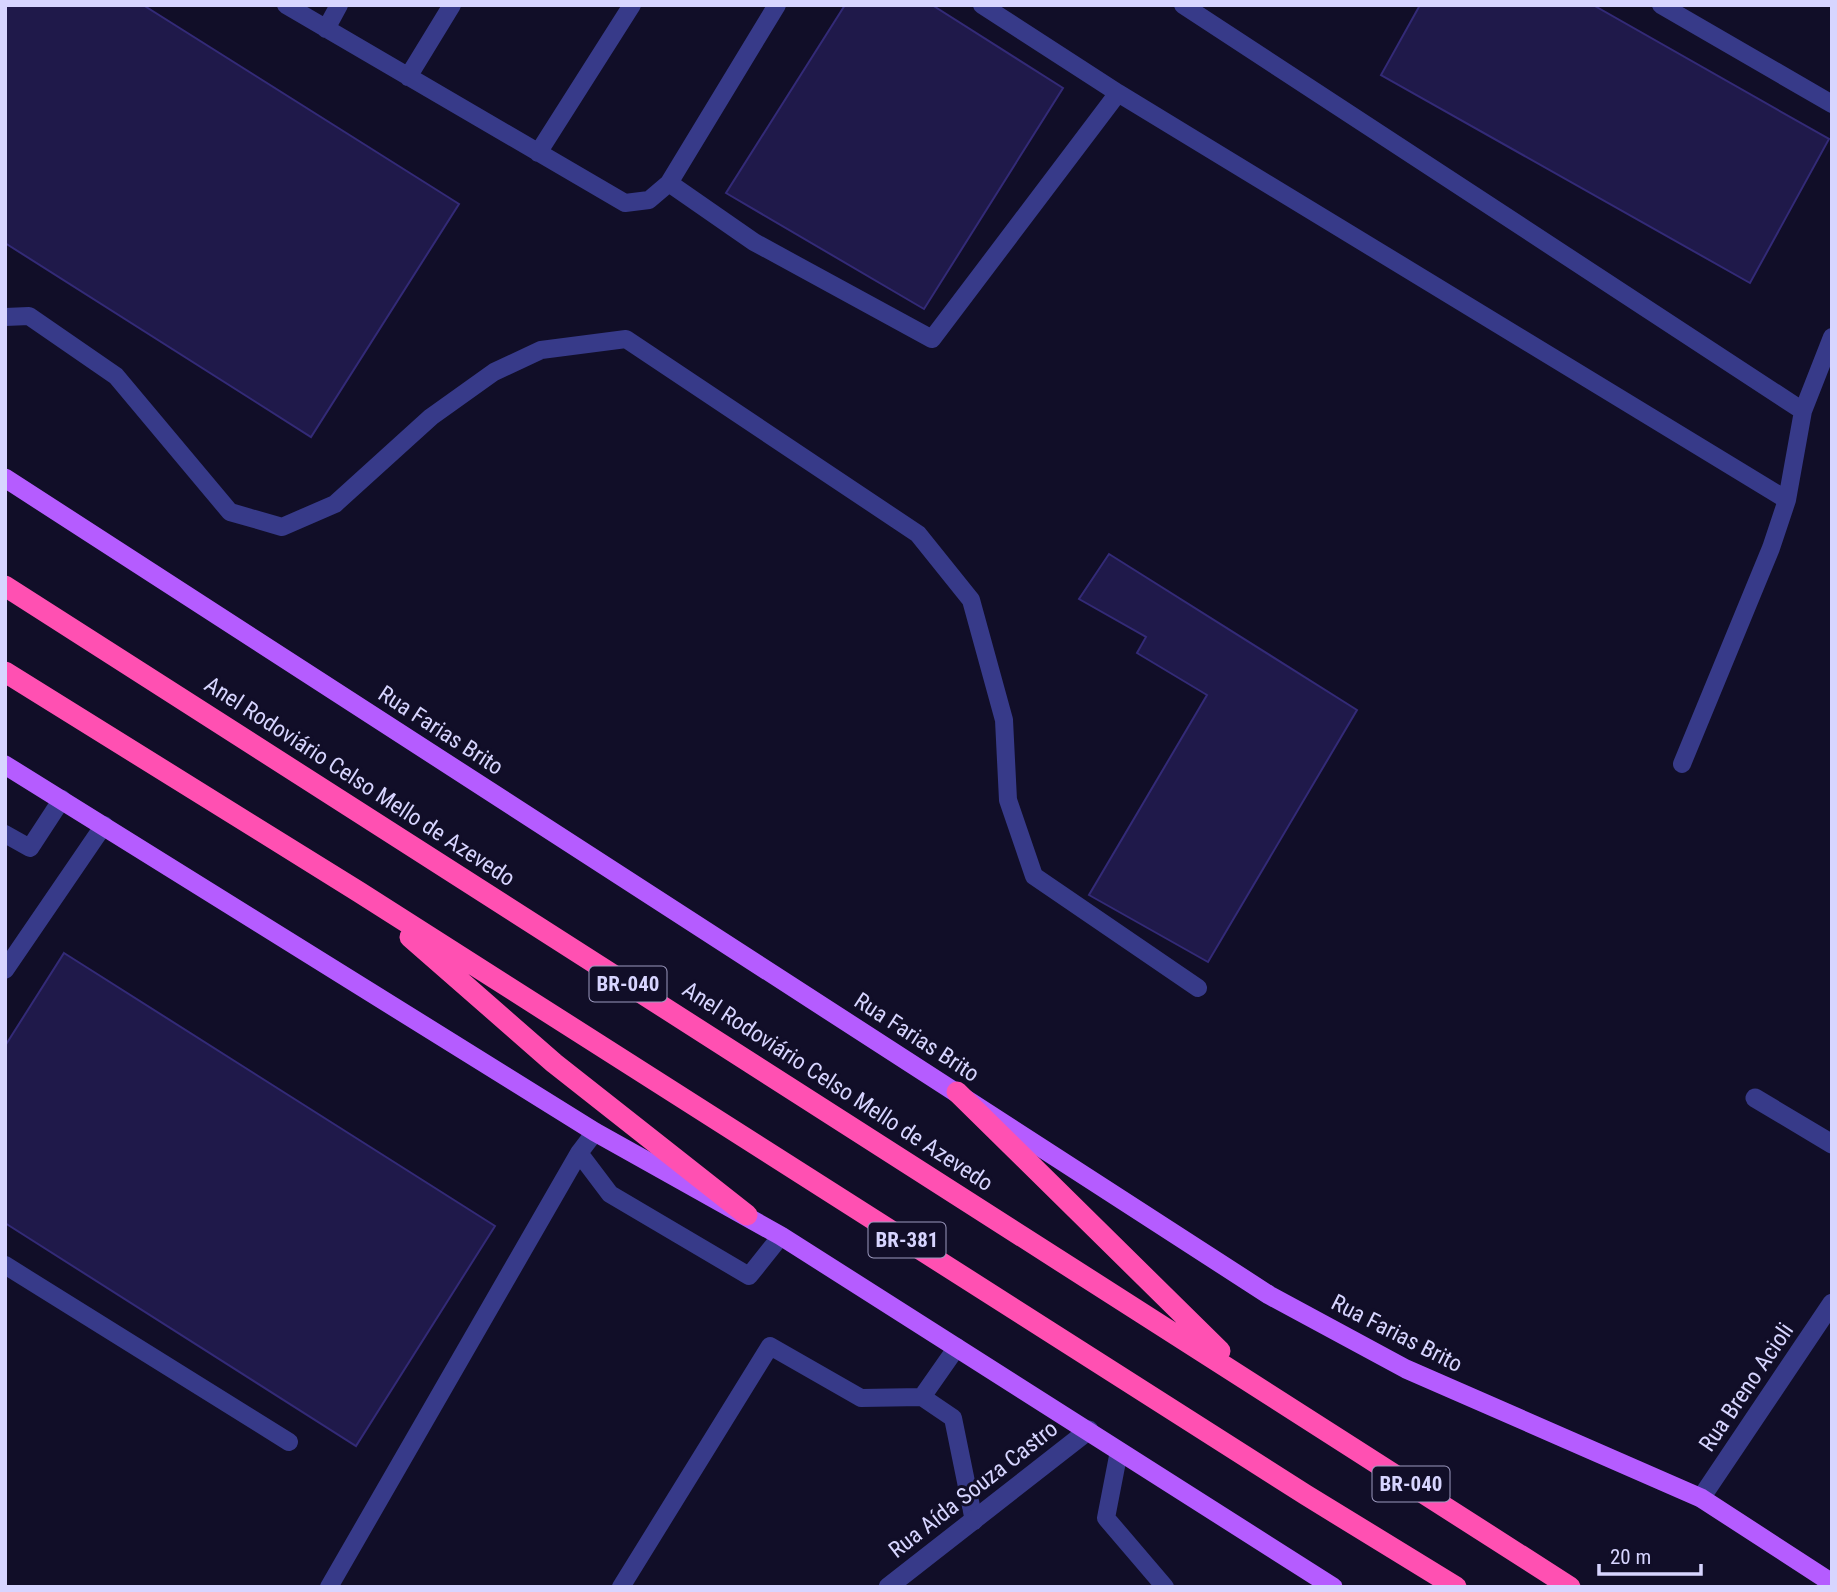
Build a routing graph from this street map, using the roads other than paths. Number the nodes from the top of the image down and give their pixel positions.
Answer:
1 (286, 5) edge
2 (339, 5) edge
3 (453, 5) edge
4 (632, 5) edge
5 (777, 5) edge
6 (982, 5) edge
7 (1183, 5) edge
8 (1661, 5) edge
9 (326, 29) junction
10 (408, 77) junction
11 (1118, 93) junction
12 (1832, 104) edge
13 (538, 153) junction
14 (669, 183) junction
15 (5, 317) edge
16 (1832, 337) edge
17 (1803, 411) junction
18 (5, 478) edge
19 (1787, 500) junction
20 (5, 586) edge
21 (5, 672) edge
22 (1682, 764) dead end
23 (5, 765) edge
24 (62, 799) junction
25 (103, 825) junction
26 (5, 834) edge
27 (359, 892) junction
28 (5, 970) edge
29 (1198, 988) dead end
30 (957, 1092) junction
31 (1755, 1098) dead end
32 (595, 1132) junction
33 (1832, 1144) edge
34 (579, 1153) junction
35 (747, 1215) junction
36 (782, 1236) junction
37 (5, 1265) edge
38 (1832, 1303) edge
39 (957, 1347) junction
40 (1251, 1382) junction
41 (922, 1397) junction
42 (1089, 1430) junction
43 (289, 1442) dead end
44 (1119, 1451) junction
45 (1701, 1498) junction
46 (974, 1521) junction
47 (1832, 1583) edge
48 (329, 1587) edge
49 (621, 1587) edge
50 (888, 1587) edge
51 (1166, 1587) edge
52 (1333, 1587) edge
53 (1456, 1587) edge
54 (1570, 1587) edge

1 - 9 lane
2 - 9 lane
3 - 10 lane
4 - 13 lane
5 - 14 lane
6 - 11 lane
7 - 17 lane
8 - 12 lane
9 - 10 lane
10 - 13 lane
11 - 14 lane
11 - 19 lane
13 - 14 lane
15 - 29 lane
16 - 17 lane
17 - 19 lane
18 - 30 main road, Rua Farias Brito
19 - 22 lane
20 - 40 highway, Anel Rodoviário Celso Mello de Azevedo / BR-040
21 - 27 highway
23 - 24 main road
24 - 25 main road
24 - 26 lane
25 - 28 lane
25 - 32 main road
27 - 35 highway
27 - 53 highway, BR-381
30 - 40 highway
30 - 45 main road, Rua Farias Brito
31 - 33 street
32 - 34 lane
32 - 35 main road
34 - 36 lane
34 - 48 lane
35 - 36 main road
36 - 39 main road
37 - 43 lane
38 - 45 street, Rua Breno Acioli
39 - 41 lane
39 - 42 main road
40 - 54 highway, Anel Rodoviário Celso Mello de Azevedo / BR-040
41 - 46 lane
41 - 49 lane
42 - 44 main road
42 - 46 street, Rua Aída Souza Castro
44 - 51 lane
44 - 52 main road
45 - 47 main road, Rua Farias Brito
46 - 50 street, Rua Aída Souza Castro

